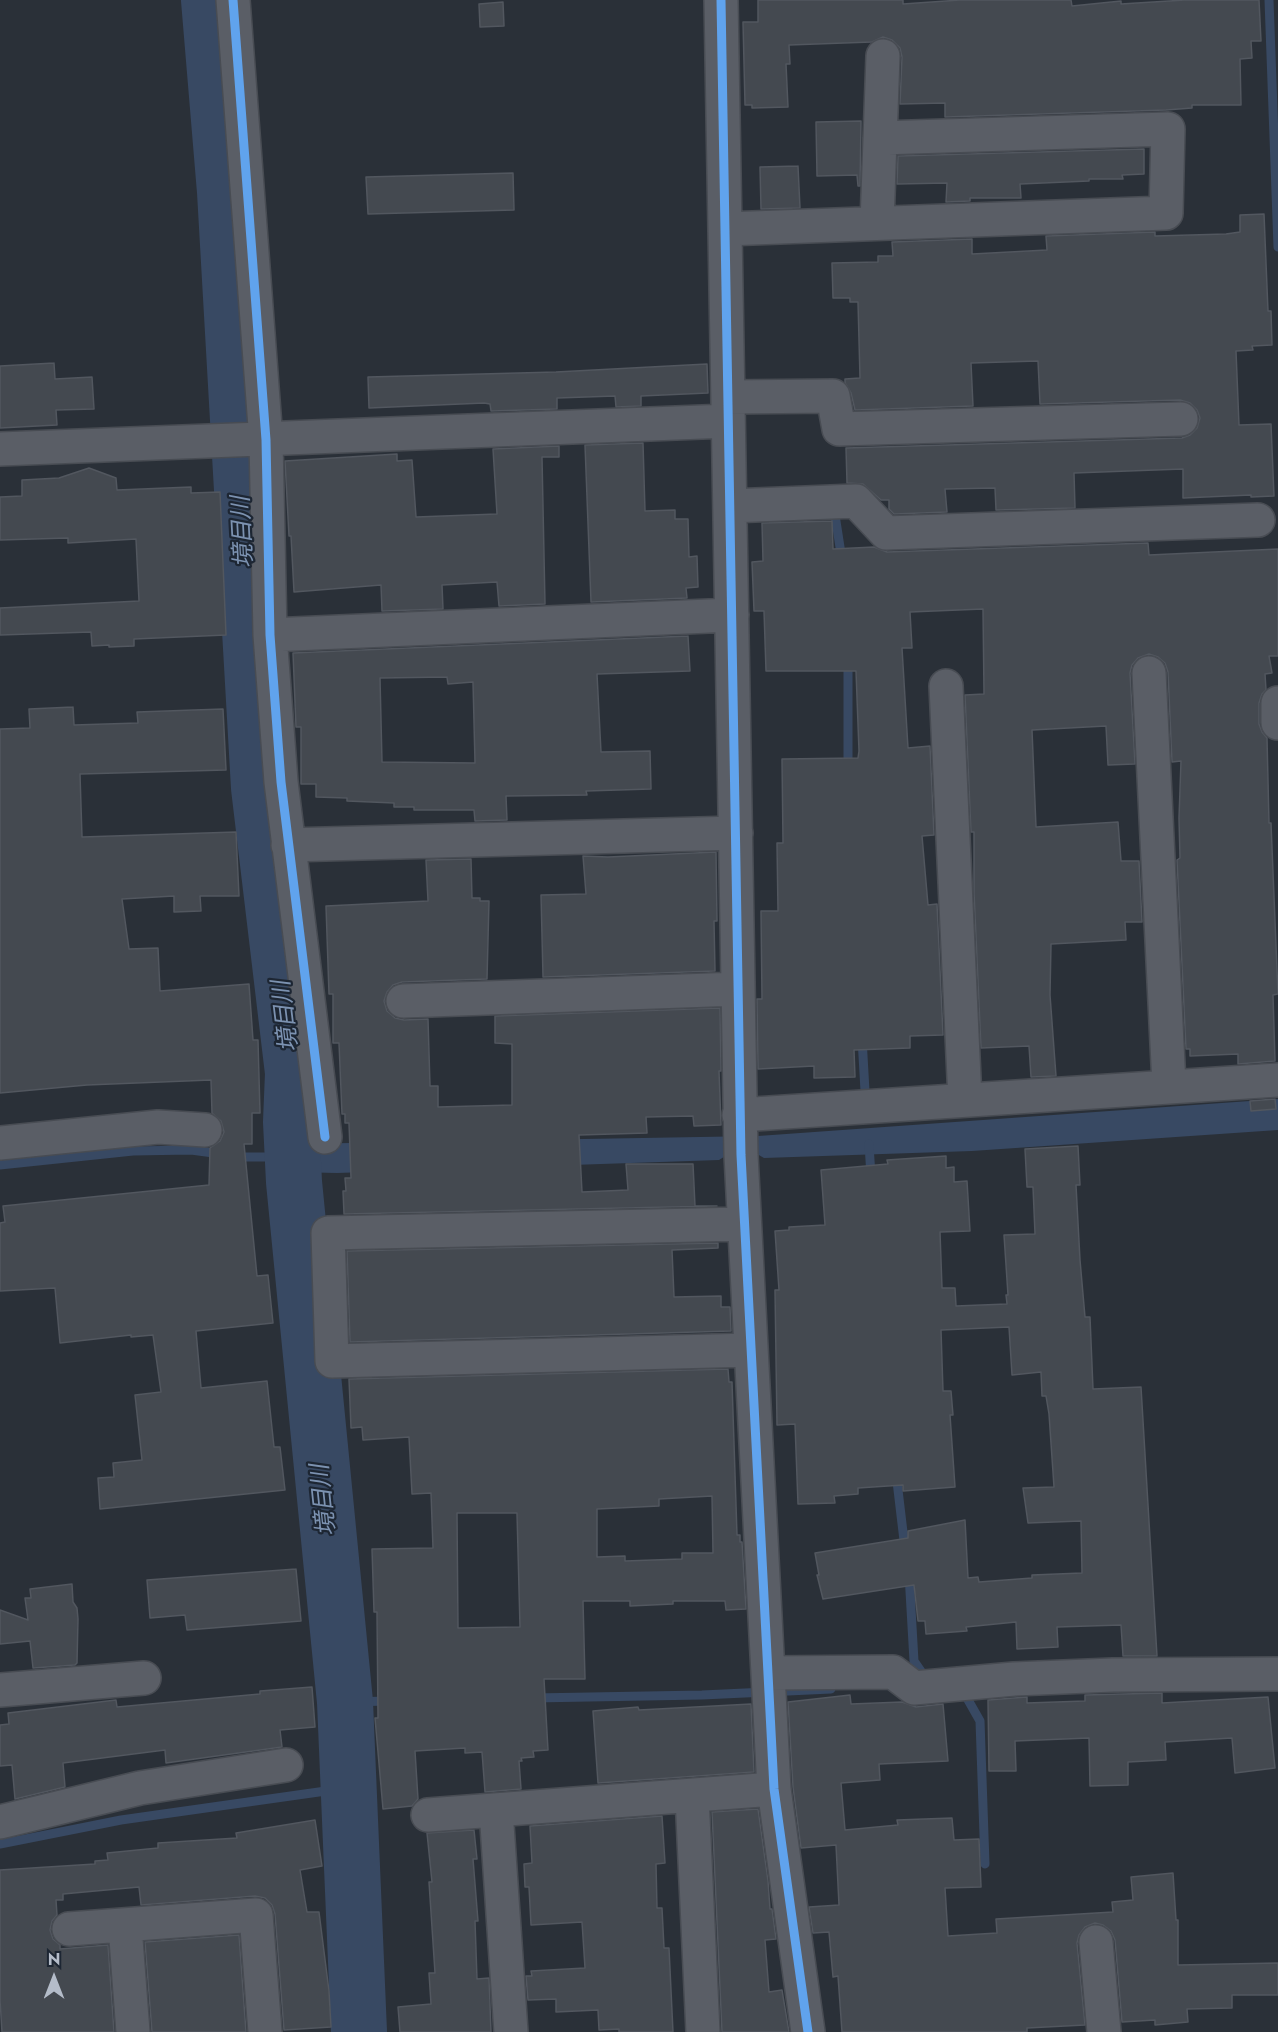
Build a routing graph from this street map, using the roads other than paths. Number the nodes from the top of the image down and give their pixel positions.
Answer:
1 (233, 0) edge
2 (721, 0) edge
3 (883, 56) dead end
4 (880, 138) junction
5 (877, 224) junction
6 (725, 229) junction
7 (728, 409) junction
8 (1181, 419) dead end
9 (250, 440) junction
10 (0, 449) edge
11 (730, 506) junction
12 (1258, 520) dead end
13 (732, 615) junction
14 (270, 635) junction
15 (1149, 674) dead end
16 (946, 686) dead end
17 (1278, 703) edge
18 (1278, 723) edge
19 (736, 833) junction
20 (288, 845) junction
21 (738, 989) junction
22 (403, 1001) dead end
23 (1278, 1080) edge
24 (1169, 1085) junction
25 (965, 1100) junction
26 (205, 1130) dead end
27 (740, 1135) junction
28 (325, 1137) dead end
29 (0, 1143) edge
30 (744, 1224) junction
31 (751, 1350) junction
32 (1278, 1674) edge
33 (144, 1678) dead end
34 (769, 1686) junction
35 (0, 1690) edge
36 (286, 1765) dead end
37 (774, 1790) junction
38 (692, 1796) junction
39 (496, 1810) junction
40 (428, 1815) dead end
41 (0, 1822) edge
42 (125, 1926) junction
43 (69, 1929) dead end
44 (1096, 1942) dead end
45 (133, 2032) edge
46 (265, 2032) edge
47 (511, 2032) edge
48 (704, 2032) edge
49 (808, 2032) edge
50 (1104, 2032) edge

1 - 9 street
2 - 6 street
3 - 4 street
4 - 5 street
4 - 5 street
5 - 6 street
6 - 7 street
7 - 8 street
7 - 9 street
7 - 11 street
9 - 10 street
9 - 14 street
11 - 12 street
11 - 13 street
13 - 14 street
13 - 19 street
14 - 20 street
15 - 24 street
16 - 25 street
17 - 18 street
19 - 20 street
19 - 21 street
20 - 28 street
21 - 22 street
21 - 27 street
23 - 24 street
24 - 25 street
25 - 27 street
26 - 29 street
27 - 30 street
30 - 31 street
30 - 31 street
31 - 34 street
32 - 34 street
33 - 35 street
34 - 37 street
36 - 41 street
37 - 38 street
37 - 49 street
38 - 39 street
38 - 48 street
39 - 40 street
39 - 47 street
42 - 43 street
42 - 45 street
42 - 46 street
44 - 50 street

